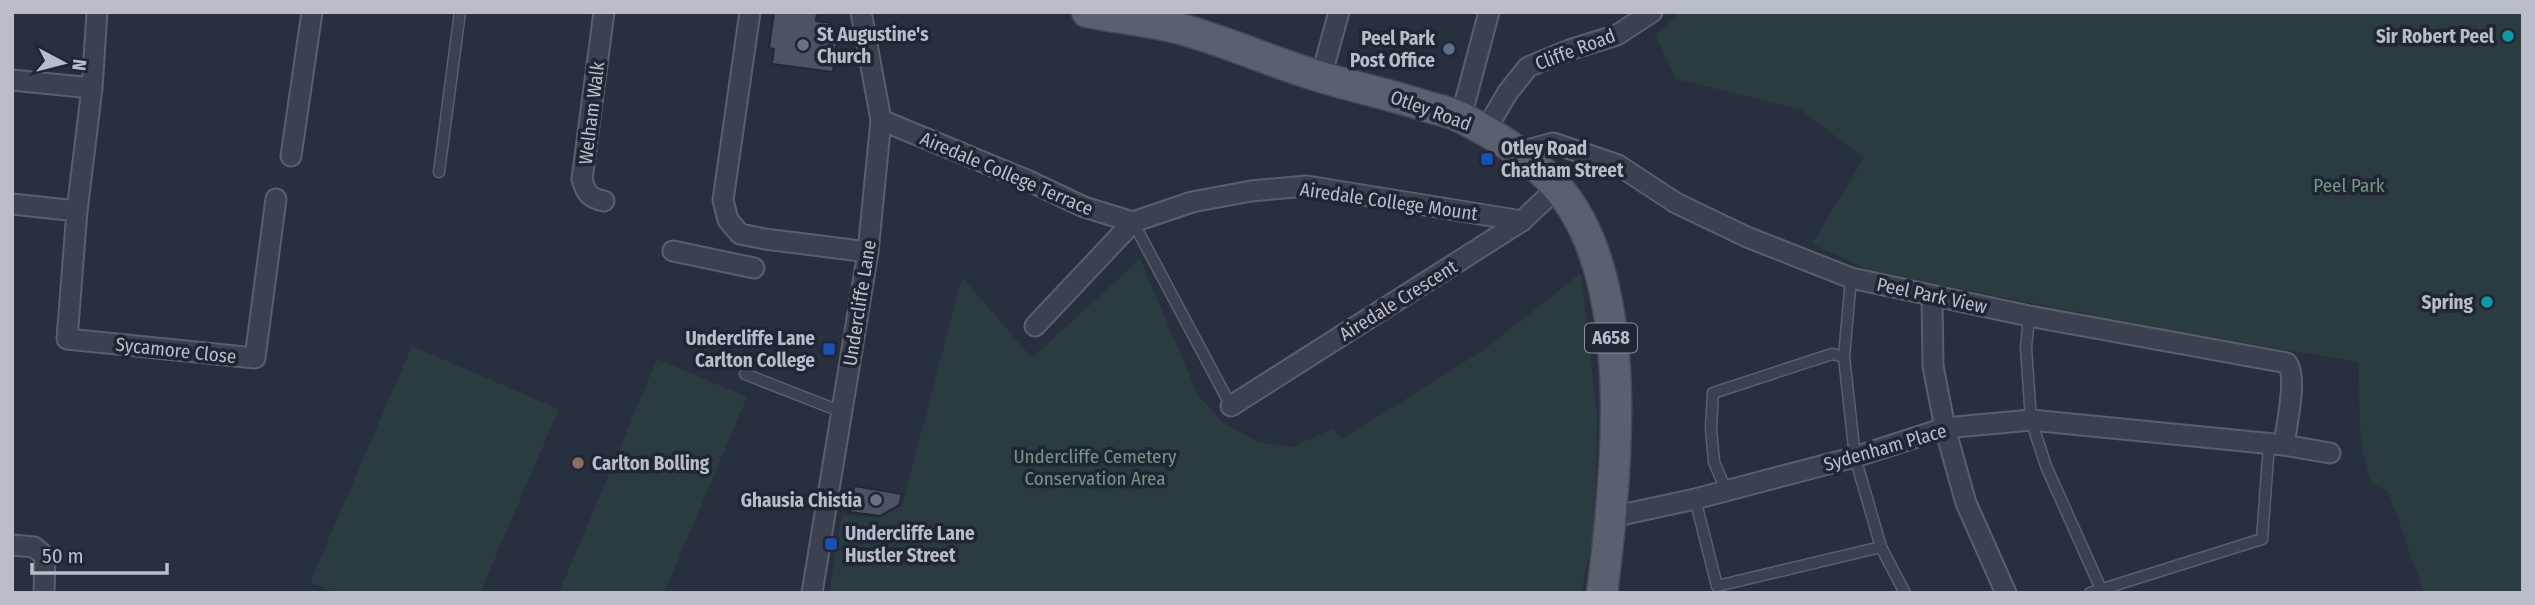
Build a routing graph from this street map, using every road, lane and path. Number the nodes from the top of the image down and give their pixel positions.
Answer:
1 (97, 12) edge
2 (312, 12) edge
3 (460, 12) edge
4 (604, 12) edge
5 (750, 12) edge
6 (861, 12) edge
7 (1087, 12) edge
8 (1339, 12) edge
9 (1489, 12) edge
10 (1652, 12) edge
11 (1181, 20) edge
12 (1321, 77) junction
13 (12, 80) edge
14 (92, 88) junction
15 (881, 120) junction
16 (1473, 124) junction
17 (1520, 152) junction
18 (291, 156) dead end
19 (439, 172) dead end
20 (1558, 187) junction
21 (276, 199) dead end
22 (604, 201) dead end
23 (12, 204) edge
24 (77, 211) junction
25 (1522, 221) junction
26 (1133, 222) junction
27 (740, 234) junction
28 (673, 251) dead end
29 (868, 252) junction
30 (1852, 278) junction
31 (1932, 296) junction
32 (2029, 316) junction
33 (1035, 326) dead end
34 (1844, 356) junction
35 (746, 374) dead end
36 (1231, 406) joint
37 (842, 412) junction
38 (2031, 420) junction
39 (1945, 428) junction
40 (2276, 445) junction
41 (2330, 453) dead end
42 (1855, 457) junction
43 (1726, 489) junction
44 (1695, 499) junction
45 (1612, 517) junction
46 (12, 545) edge
47 (1881, 547) junction
48 (2095, 591) edge
49 (44, 593) edge
50 (812, 593) edge
51 (1602, 593) edge
52 (1905, 593) edge
53 (2006, 593) edge

1 - 14 street, Sycamore Close
2 - 18 street
3 - 19 lane
4 - 22 street, Welham Walk
5 - 27 street
6 - 15 street, Undercliffe Lane
7 - 11 main road, Otley Road / A658
8 - 12 street
9 - 16 street
10 - 16 street, Cliffe Road
11 - 12 main road, Otley Road / A658
12 - 16 main road, Otley Road / A658
13 - 14 street
14 - 24 street, Sycamore Close
15 - 26 street, Airedale College Terrace
15 - 29 street, Undercliffe Lane
16 - 17 main road, Otley Road / A658
17 - 20 main road, Otley Road / A658
17 - 30 street, Peel Park View
20 - 25 street, Airedale Crescent
20 - 45 main road, Otley Road / A658
21 - 24 street, Sycamore Close
23 - 24 street
25 - 26 street, Airedale College Mount
25 - 36 street, Airedale Crescent
26 - 33 street
26 - 36 lane
27 - 28 street
27 - 29 street
29 - 37 street, Undercliffe Lane
30 - 31 street, Peel Park View
30 - 34 lane
31 - 32 street, Peel Park View
31 - 39 street
32 - 38 lane
32 - 40 street, Peel Park View
34 - 42 lane
34 - 43 lane
35 - 37 lane
37 - 50 street, Undercliffe Lane
38 - 39 street, Sydenham Place
38 - 40 street, Sydenham Place
38 - 48 lane
39 - 42 street, Sydenham Place
39 - 53 street
40 - 41 street, Sydenham Place
40 - 48 lane
42 - 43 street, Sydenham Place
42 - 47 lane
43 - 44 street, Sydenham Place
44 - 45 street, Sydenham Place
44 - 47 lane
45 - 51 main road, Otley Road / A658
46 - 49 street
47 - 52 lane

